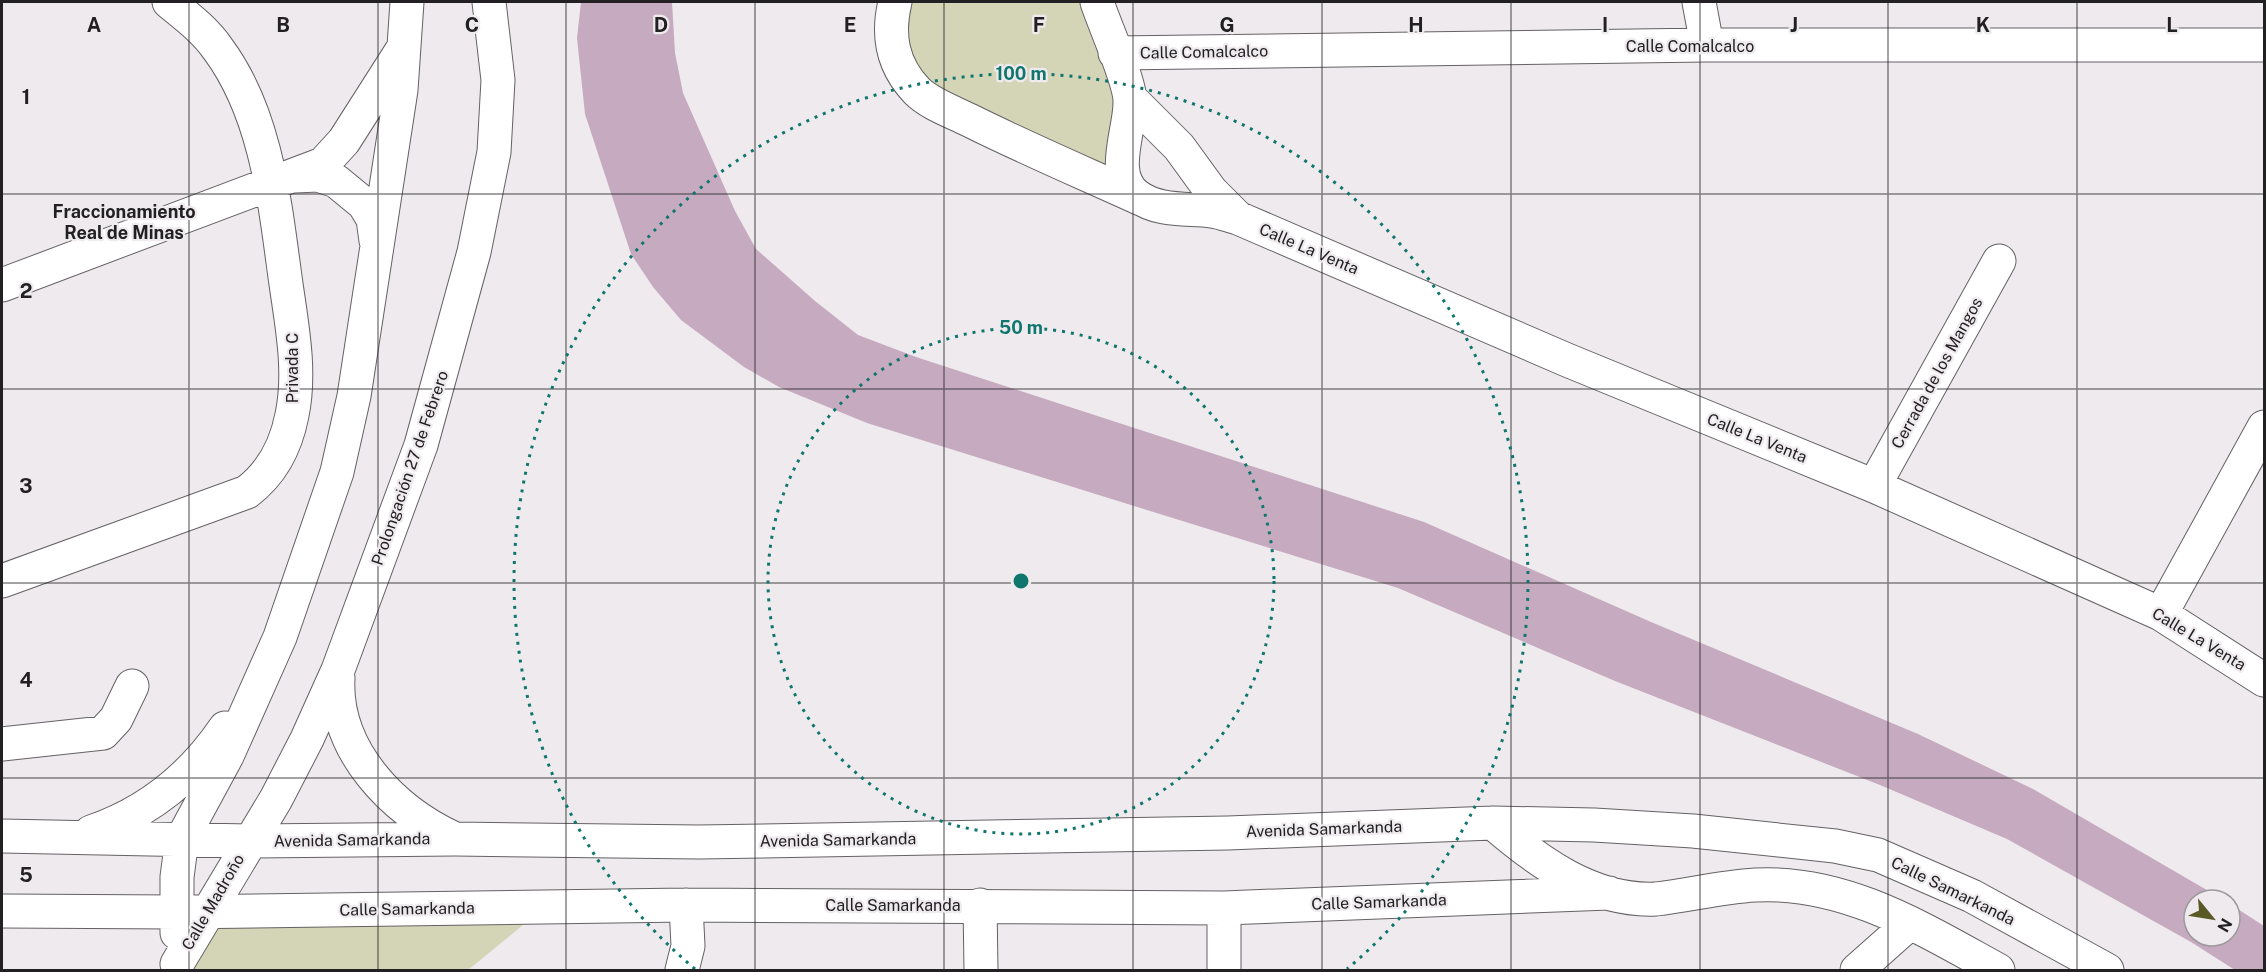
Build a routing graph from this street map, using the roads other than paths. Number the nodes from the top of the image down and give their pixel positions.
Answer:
1 (169, 2) edge
2 (407, 2) edge
3 (489, 2) edge
4 (895, 2) edge
5 (1097, 2) edge
6 (1699, 2) edge
7 (406, 43) junction
8 (1707, 45) junction
9 (2265, 45) edge
10 (1114, 53) junction
11 (1130, 98) junction
12 (284, 181) junction
13 (1142, 199) junction
14 (1238, 218) junction
15 (377, 250) junction
16 (2000, 261) dead end
17 (2, 285) edge
18 (2265, 427) edge
19 (1874, 486) junction
20 (2, 580) edge
21 (2161, 614) junction
22 (280, 637) junction
23 (340, 663) junction
24 (2265, 680) edge
25 (132, 686) dead end
26 (2, 744) edge
27 (1493, 823) junction
28 (2, 836) edge
29 (75, 838) junction
30 (182, 839) junction
31 (455, 839) junction
32 (249, 841) junction
33 (1609, 893) junction
34 (686, 905) junction
35 (980, 905) junction
36 (1224, 908) junction
37 (2, 911) edge
38 (210, 911) junction
39 (177, 912) junction
40 (1910, 923) junction
41 (177, 967) edge
42 (682, 970) edge
43 (981, 970) edge
44 (1224, 970) edge
45 (1857, 970) edge
46 (1998, 970) edge
47 (2107, 970) edge

1 - 12 street, Privada C
2 - 7 street
3 - 23 street, Prolongación 27 de Febrero
4 - 13 street, Calle La Venta
5 - 10 street, Calle La Venta
6 - 8 street
7 - 12 street
7 - 15 street
8 - 9 street, Calle Comalcalco
8 - 10 street, Calle Comalcalco
10 - 11 street, Calle La Venta
11 - 13 street, Calle La Venta
11 - 14 street, Calle La Venta
12 - 15 street
12 - 17 street
12 - 20 street, Privada C
13 - 14 street, Calle La Venta
14 - 19 street, Calle La Venta
15 - 22 street
16 - 19 street, Cerrada de los Mangos
18 - 21 street
19 - 21 street, Calle La Venta
21 - 24 street, Calle La Venta
22 - 29 street
22 - 30 street
23 - 31 street
23 - 32 street, Prolongación 27 de Febrero
25 - 26 street
27 - 31 street, Avenida Samarkanda
27 - 33 street, Calle Samarkanda
27 - 47 street, Calle Samarkanda
28 - 29 street
29 - 30 street
30 - 32 street, Avenida Samarkanda
30 - 39 street, Calle Madroño
31 - 32 street, Avenida Samarkanda
32 - 38 street, Calle Madroño
33 - 36 street, Calle Samarkanda
33 - 40 street, Calle Samarkanda
34 - 35 street, Calle Samarkanda
34 - 38 street, Calle Samarkanda
34 - 42 street
35 - 36 street, Calle Samarkanda
35 - 43 street
36 - 44 street
37 - 39 street, Calle Samarkanda
38 - 39 street, Calle Samarkanda
38 - 41 street, Calle Madroño
39 - 41 street, Calle Madroño
40 - 45 street
40 - 46 street, Calle Samarkanda

